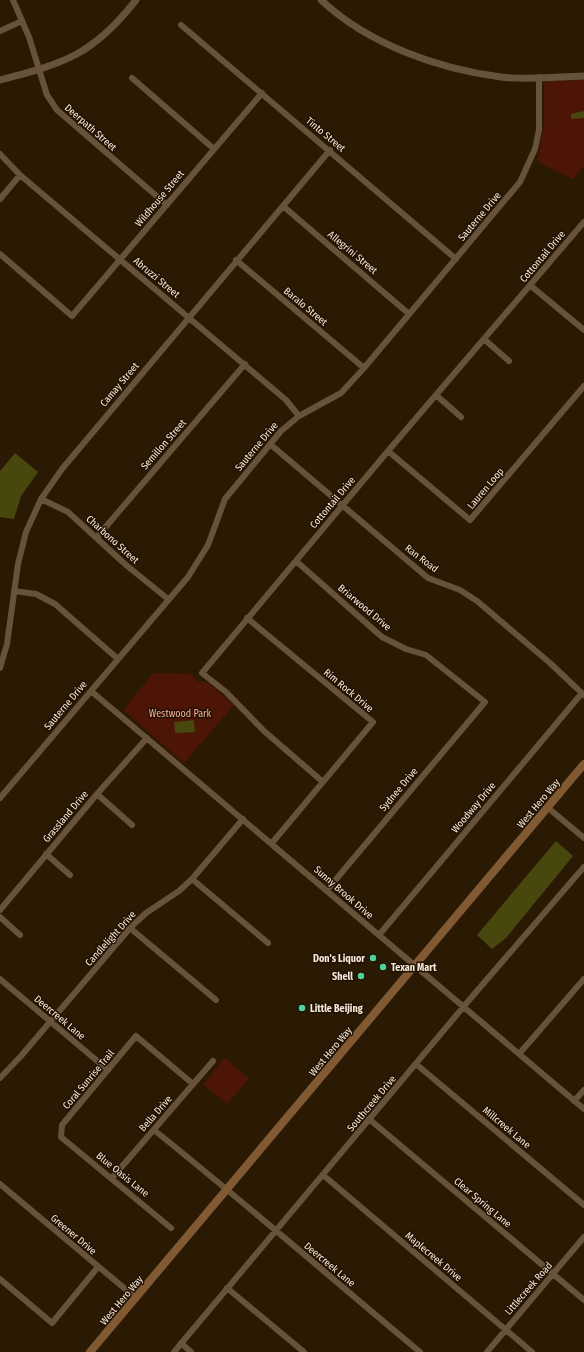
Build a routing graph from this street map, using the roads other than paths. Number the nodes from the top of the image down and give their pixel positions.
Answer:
1 (13, 0) edge
2 (136, 0) edge
3 (321, 0) edge
4 (22, 21) junction
5 (181, 25) dead end
6 (0, 31) edge
7 (40, 69) junction
8 (584, 76) edge
9 (539, 77) junction
10 (132, 78) dead end
11 (0, 80) edge
12 (262, 93) junction
13 (214, 149) junction
14 (330, 150) junction
15 (0, 154) edge
16 (20, 175) junction
17 (0, 198) edge
18 (166, 205) junction
19 (283, 206) junction
20 (584, 222) edge
21 (578, 229) junction
22 (584, 234) edge
23 (0, 254) edge
24 (456, 259) junction
25 (120, 260) junction
26 (236, 260) junction
27 (531, 286) junction
28 (409, 314) junction
29 (188, 317) junction
30 (584, 330) edge
31 (484, 339) junction
32 (509, 361) dead end
33 (245, 364) junction
34 (364, 368) junction
35 (584, 386) edge
36 (436, 395) junction
37 (299, 416) junction
38 (461, 417) dead end
39 (270, 444) junction
40 (388, 451) junction
41 (41, 499) junction
42 (342, 505) junction
43 (97, 537) junction
44 (296, 561) junction
45 (14, 591) junction
46 (168, 599) junction
47 (247, 618) junction
48 (118, 659) junction
49 (0, 668) edge
50 (91, 691) junction
51 (583, 694) edge
52 (485, 702) joint
53 (147, 738) junction
54 (584, 764) edge
55 (323, 782) junction
56 (96, 794) junction
57 (0, 797) edge
58 (547, 807) junction
59 (243, 819) junction
60 (132, 825) dead end
61 (584, 838) edge
62 (272, 843) junction
63 (46, 854) junction
64 (584, 867) edge
65 (70, 875) dead end
66 (192, 879) junction
67 (328, 890) junction
68 (0, 910) edge
69 (0, 917) edge
70 (130, 928) junction
71 (20, 935) dead end
72 (379, 935) junction
73 (268, 943) dead end
74 (416, 966) junction
75 (0, 979) edge
76 (584, 979) edge
77 (216, 1000) dead end
78 (464, 1008) junction
79 (51, 1022) junction
80 (519, 1054) junction
81 (214, 1061) dead end
82 (416, 1064) junction
83 (108, 1070) junction
84 (0, 1078) edge
85 (193, 1084) junction
86 (584, 1090) edge
87 (574, 1101) junction
88 (584, 1109) edge
89 (370, 1119) junction
90 (154, 1130) junction
91 (61, 1137) joint
92 (323, 1175) junction
93 (112, 1178) junction
94 (0, 1184) edge
95 (228, 1189) junction
96 (584, 1205) edge
97 (171, 1228) dead end
98 (274, 1231) junction
99 (584, 1238) edge
100 (98, 1267) junction
101 (553, 1274) junction
102 (0, 1279) edge
103 (227, 1288) junction
104 (136, 1298) junction
105 (584, 1300) edge
106 (506, 1329) junction
107 (181, 1344) junction
108 (90, 1352) edge
109 (174, 1352) edge
110 (191, 1352) edge
111 (304, 1352) edge
112 (420, 1352) edge
113 (487, 1352) edge
114 (532, 1352) edge

1 - 4 street, Deerpath Street
2 - 7 street
3 - 9 street
4 - 6 street
4 - 7 street, Deerpath Street
5 - 12 street, Tinto Street
7 - 11 street
7 - 18 street, Deerpath Street
8 - 9 street
9 - 24 street, Sauterne Drive
10 - 13 street
12 - 13 street, Wildhouse Street
12 - 14 street, Tinto Street
13 - 18 street, Wildhouse Street
14 - 19 street, Camay Street
14 - 24 street, Tinto Street
15 - 16 street, Abruzzi Street
16 - 17 street
16 - 25 street, Abruzzi Street
18 - 25 street, Wildhouse Street
19 - 26 street, Camay Street
19 - 28 street, Allegrini Street
20 - 21 street, Cottontail Drive
21 - 22 street
21 - 27 street, Cottontail Drive
23 - 25 street, Wildhouse Street
24 - 28 street, Sauterne Drive
25 - 29 street, Abruzzi Street
26 - 29 street, Camay Street
26 - 34 street, Baralo Street
27 - 30 street
27 - 31 street, Cottontail Drive
28 - 34 street, Sauterne Drive
29 - 33 street, Abruzzi Street
29 - 41 street, Camay Street
31 - 32 street
31 - 36 street, Cottontail Drive
33 - 37 street, Abruzzi Street
33 - 43 street, Semillon Street
34 - 37 street, Sauterne Drive
35 - 40 street, Lauren Loop
36 - 38 street
36 - 40 street, Cottontail Drive
37 - 39 street, Sauterne Drive
39 - 42 street, Ran Road
39 - 46 street, Sauterne Drive
40 - 42 street, Cottontail Drive
41 - 43 street, Charbono Street
41 - 45 street, Camay Street
42 - 44 street, Cottontail Drive
42 - 51 street, Ran Road
43 - 46 street, Charbono Street
44 - 47 street, Cottontail Drive
44 - 52 street, Briarwood Drive
45 - 48 street
45 - 49 street, Camay Street
46 - 48 street, Sauterne Drive
47 - 55 street, Cottontail Drive
47 - 55 street, Rim Rock Drive
48 - 50 street, Sauterne Drive
50 - 53 street, Sunny Brook Drive
50 - 57 street, Sauterne Drive
51 - 72 street, Woodway Drive
52 - 67 street, Sydnee Drive
53 - 56 street, Grassland Drive
53 - 59 street, Sunny Brook Drive
54 - 58 main road, West Hero Way
55 - 62 street, Rim Rock Drive
56 - 60 street
56 - 63 street, Grassland Drive
58 - 61 street
58 - 74 main road, West Hero Way
59 - 62 street, Sunny Brook Drive
59 - 66 street, Candlelight Drive
62 - 67 street, Sunny Brook Drive
63 - 65 street
63 - 68 street, Grassland Drive
64 - 78 street, Southcreek Drive
66 - 70 street, Candlelight Drive
66 - 73 street
67 - 72 street, Sunny Brook Drive
69 - 71 street
70 - 77 street
70 - 79 street, Candlelight Drive
72 - 74 street, Sunny Brook Drive
74 - 78 street, Sunny Brook Drive
74 - 95 main road, West Hero Way
75 - 79 street, Deercreek Lane
76 - 80 street
78 - 80 street, Sunny Brook Drive
78 - 82 street, Southcreek Drive
79 - 83 street, Deercreek Lane
79 - 84 street, Candlelight Drive
80 - 87 street, Sunny Brook Drive
81 - 85 street, Bella Drive
82 - 89 street, Southcreek Drive
82 - 96 street, Millcreek Lane
83 - 85 street, Coral Sunrise Trail
83 - 91 street, Coral Sunrise Trail
85 - 90 street, Bella Drive
86 - 87 street
87 - 88 street, Sunny Brook Drive
89 - 92 street, Southcreek Drive
89 - 101 street, Clear Spring Lane
90 - 93 street, Bella Drive
90 - 95 street, Deercreek Lane
91 - 93 street, Blue Oasis Lane
92 - 98 street, Southcreek Drive
92 - 106 street, Maplecreek Drive
93 - 97 street, Blue Oasis Lane
94 - 100 street, Greener Drive
95 - 98 street, Deercreek Lane
95 - 104 main road, West Hero Way
98 - 103 street, Southcreek Drive
98 - 112 street, Deercreek Lane
99 - 101 street, Littlecreek Road
100 - 102 street
100 - 104 street, Greener Drive
101 - 105 street, Clear Spring Lane
101 - 106 street, Littlecreek Road
103 - 107 street, Southcreek Drive
103 - 111 street
104 - 108 main road, West Hero Way
106 - 113 street, Littlecreek Road
106 - 114 street, Maplecreek Drive
107 - 109 street, Southcreek Drive
107 - 110 street

